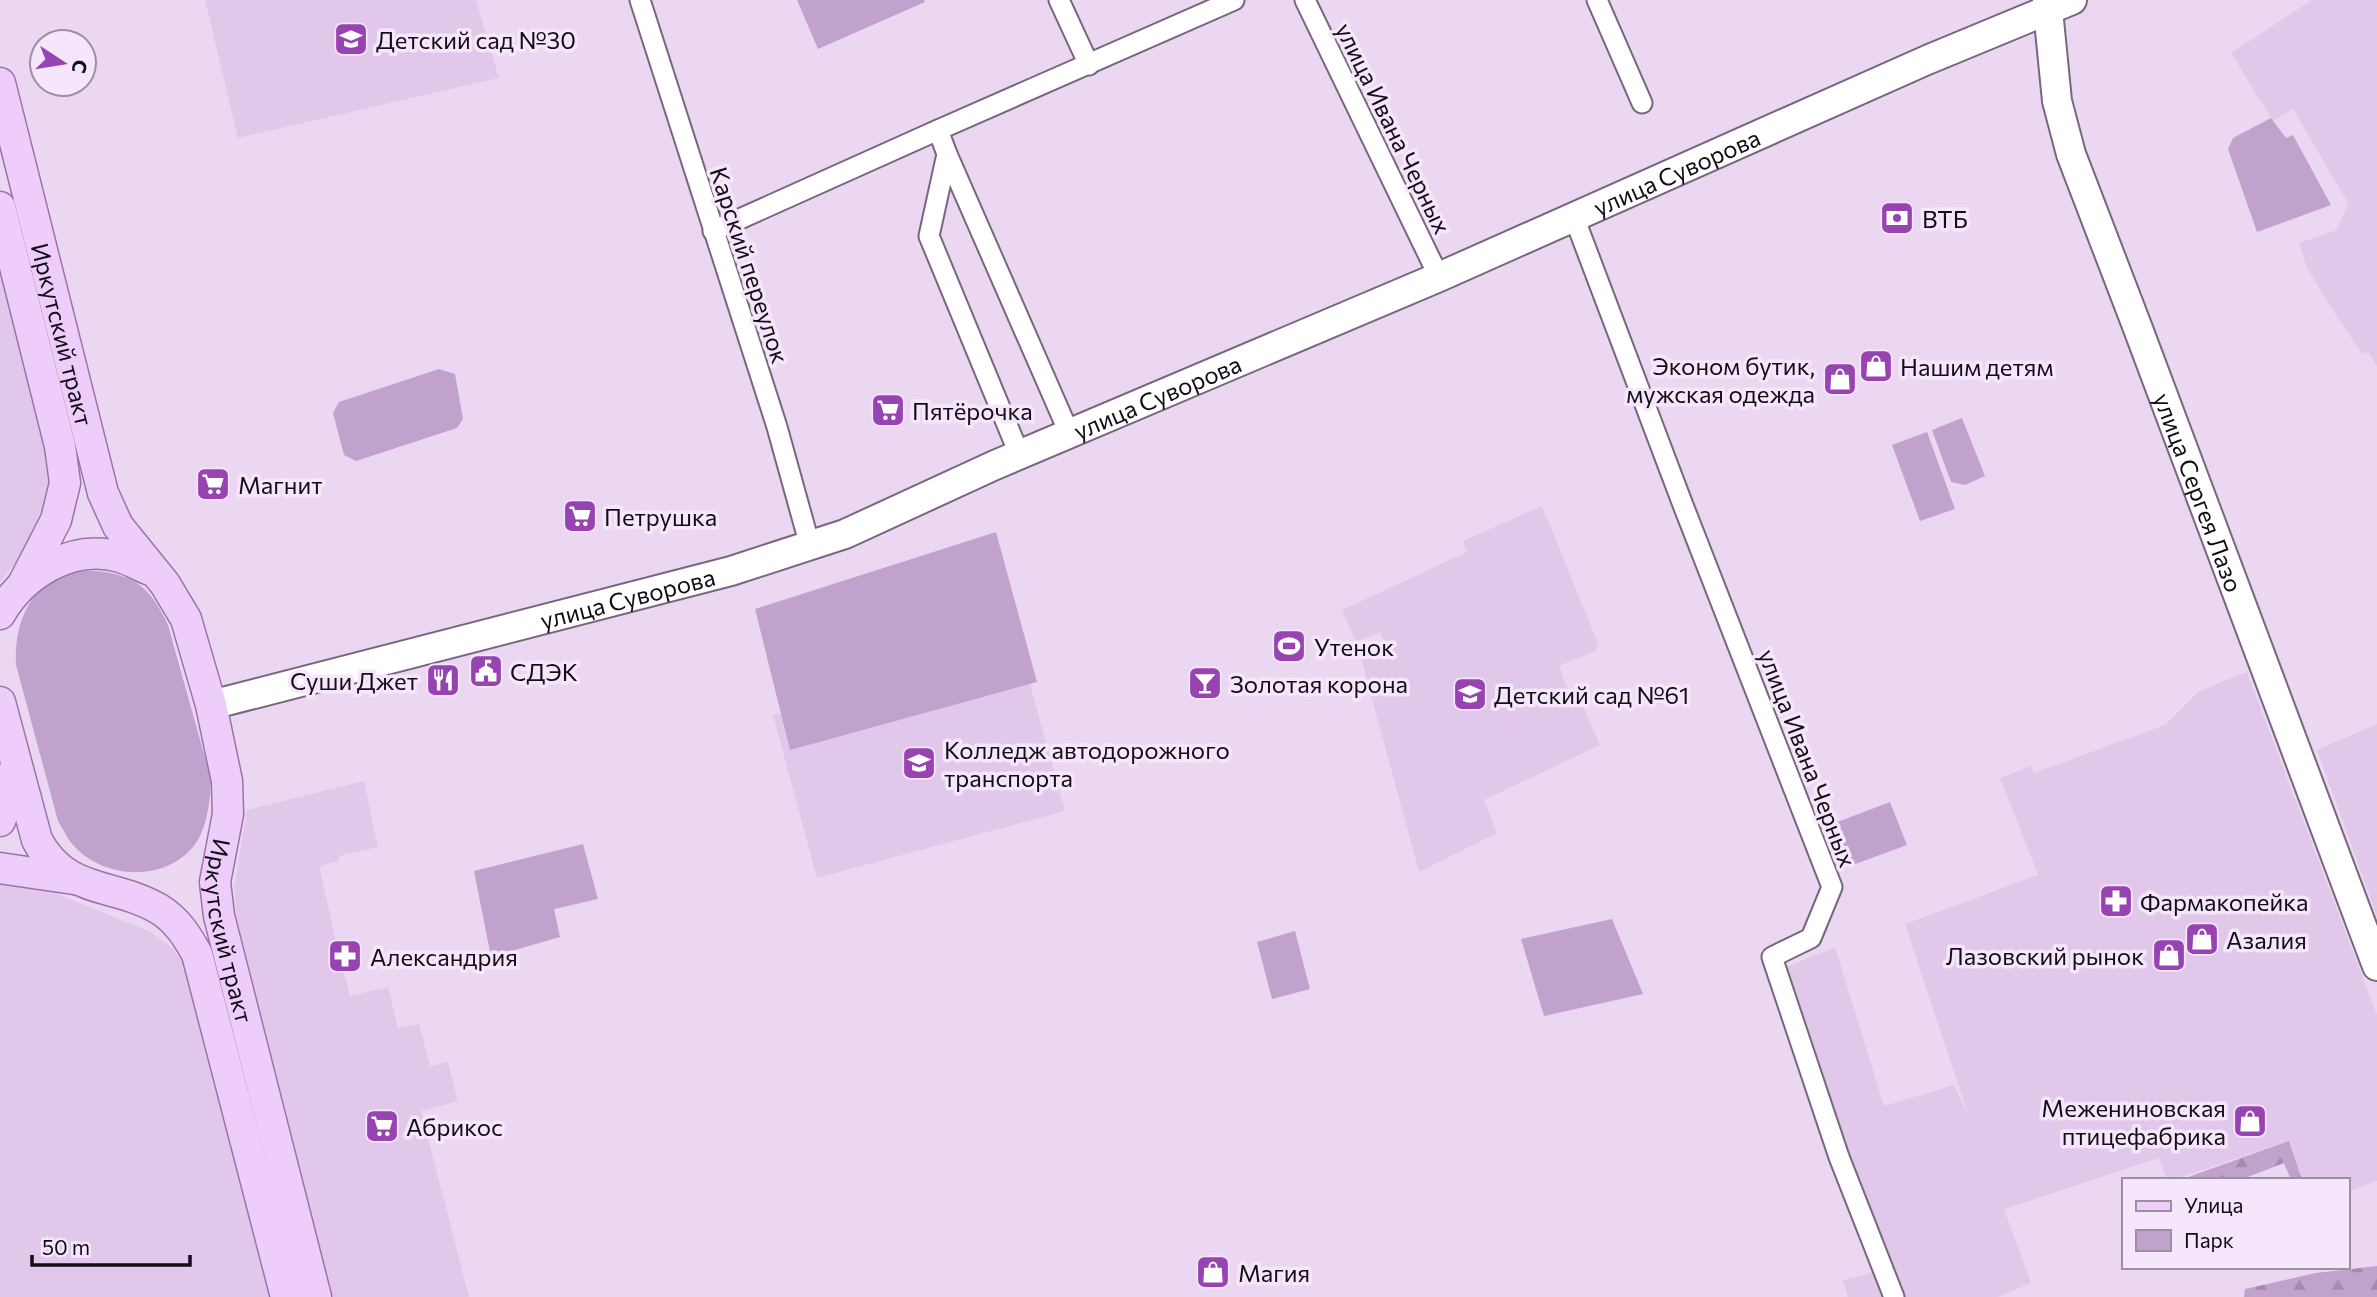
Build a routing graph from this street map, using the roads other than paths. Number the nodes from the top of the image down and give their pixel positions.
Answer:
1 (640, 0) edge
2 (1059, 0) edge
3 (1234, 0) edge
4 (1305, 0) edge
5 (1597, 0) edge
6 (2056, 4) edge
7 (1089, 65) junction
8 (0, 83) edge
9 (1642, 103) dead end
10 (938, 130) junction
11 (947, 154) junction
12 (0, 207) edge
13 (1574, 217) junction
14 (713, 231) junction
15 (1439, 277) junction
16 (1070, 435) junction
17 (1020, 456) junction
18 (810, 546) junction
19 (153, 571) junction
20 (24, 582) junction
21 (0, 614) edge
22 (0, 702) edge
23 (211, 705) junction
24 (16, 761) junction
25 (0, 821) edge
26 (0, 868) edge
27 (74, 880) junction
28 (2377, 966) edge
29 (286, 1297) edge
30 (316, 1297) edge
31 (1894, 1297) edge

1 - 14 street, Карский переулок
2 - 7 street
3 - 7 street
4 - 15 street, улица Ивана Черных
5 - 9 street
6 - 13 street, улица Суворова
6 - 28 street, улица Сергея Лазо
7 - 10 street
8 - 19 main road, Иркутский тракт
10 - 11 street
10 - 14 street
11 - 16 street
11 - 17 street
12 - 20 main road, Иркутский тракт
13 - 15 street, улица Суворова
13 - 31 street, улица Ивана Черных
14 - 18 street, Карский переулок
15 - 16 street, улица Суворова
16 - 17 street, улица Суворова
17 - 18 street, улица Суворова
18 - 23 street, улица Суворова
19 - 20 main road, Иркутский тракт
19 - 23 main road, Иркутский тракт
20 - 21 main road, Иркутский тракт
22 - 24 main road, Иркутский тракт
23 - 30 main road, Иркутский тракт
24 - 25 main road
24 - 27 main road, Иркутский тракт
26 - 27 main road
27 - 29 main road, Иркутский тракт

